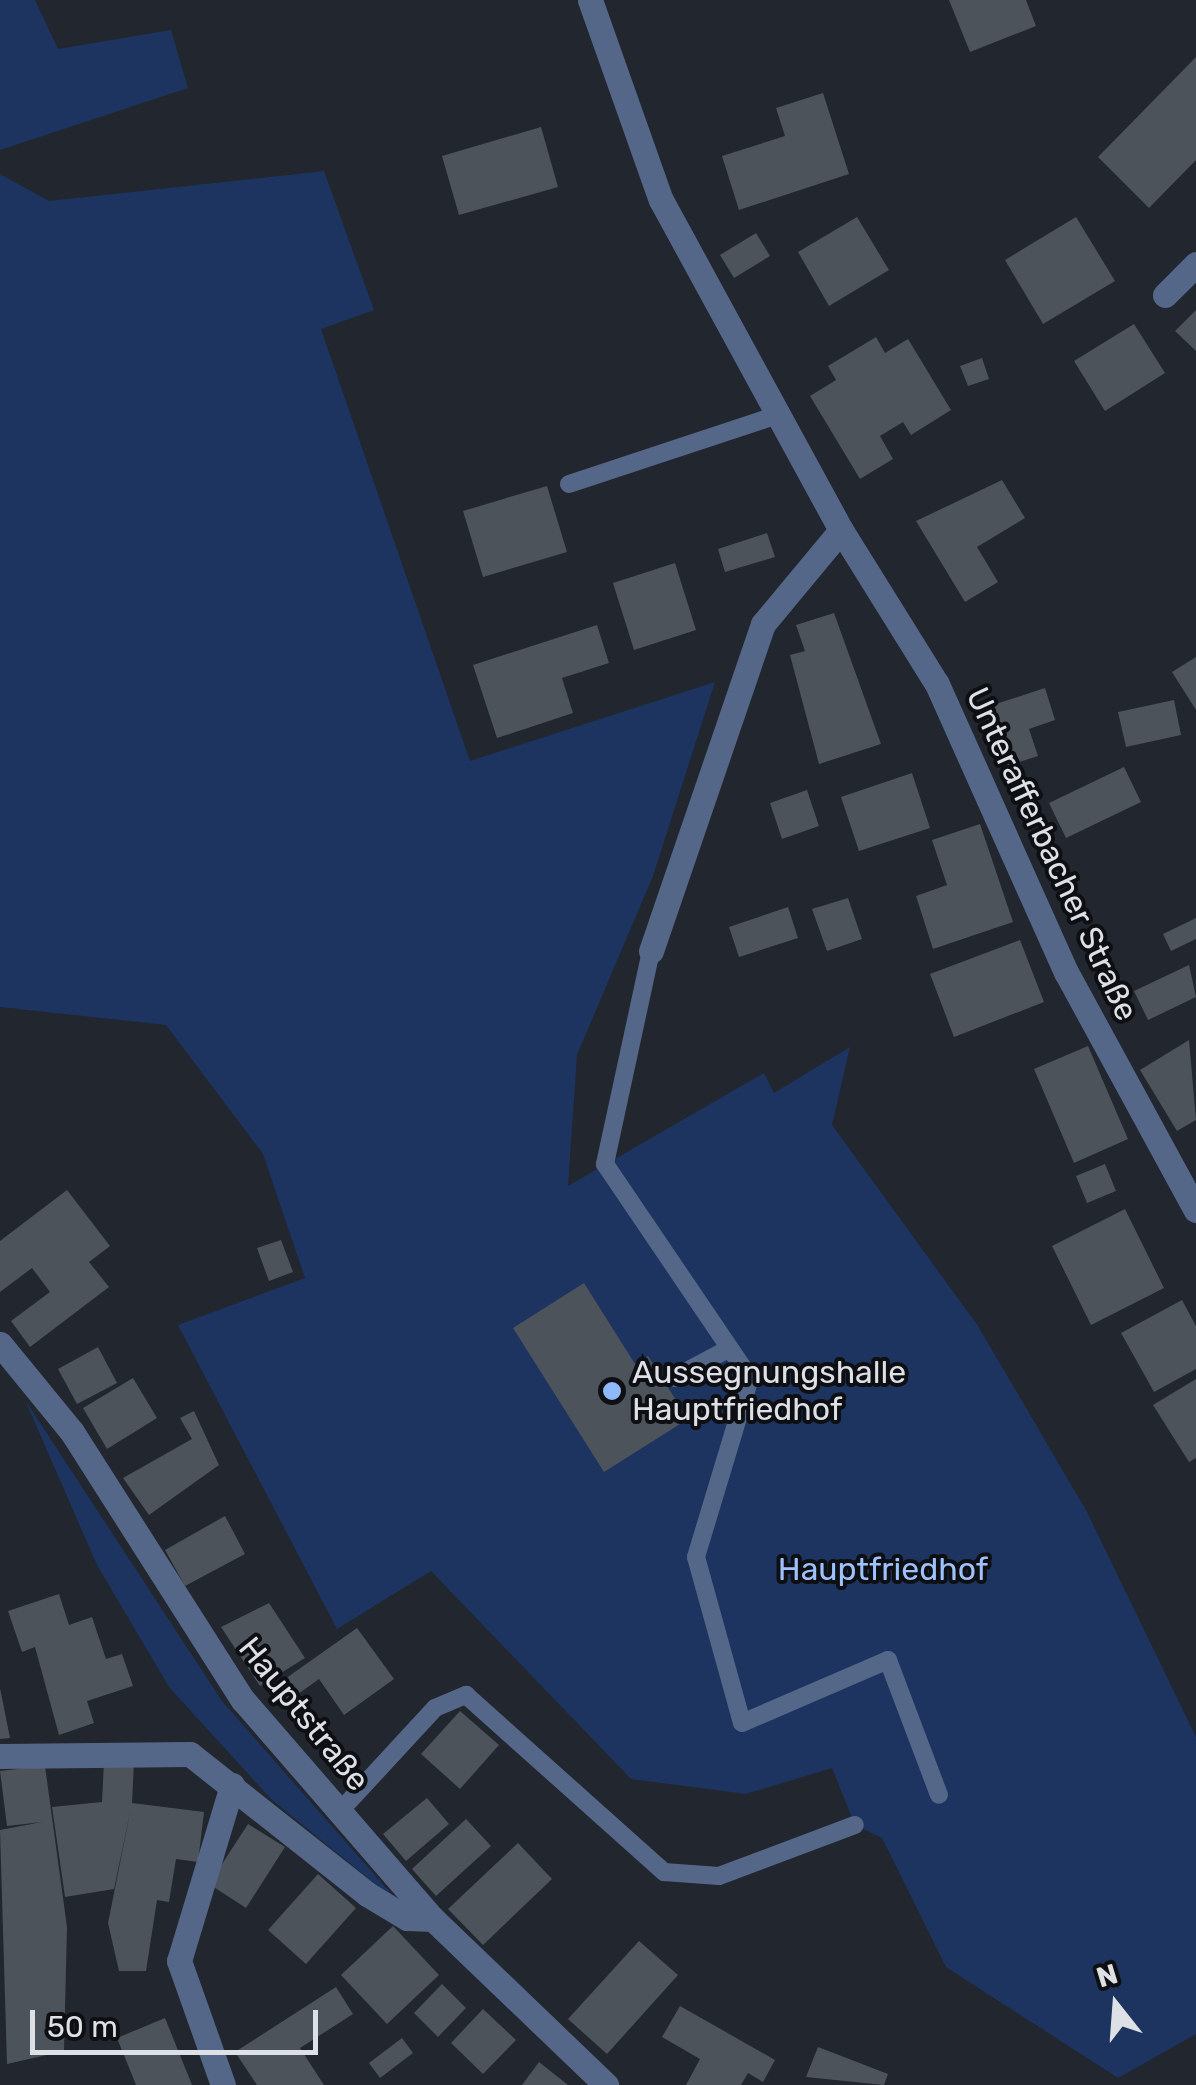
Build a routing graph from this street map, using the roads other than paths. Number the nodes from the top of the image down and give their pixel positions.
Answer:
1 (590, 0) edge
2 (1196, 264) edge
3 (1165, 295) dead end
4 (778, 415) junction
5 (570, 484) dead end
6 (841, 530) junction
7 (651, 950) joint
8 (1196, 1210) edge
9 (0, 1344) edge
10 (728, 1349) junction
11 (674, 1378) dead end
12 (0, 1756) edge
13 (232, 1785) junction
14 (939, 1795) dead end
15 (340, 1811) junction
16 (855, 1825) dead end
17 (433, 1920) junction
18 (223, 2085) edge
19 (606, 2085) edge

1 - 4 street, Unterafferbacher Straße
2 - 3 street
4 - 5 lane
4 - 6 street, Unterafferbacher Straße
6 - 7 street
6 - 8 street, Unterafferbacher Straße
7 - 10 lane
9 - 15 street, Hauptstraße
10 - 11 lane
10 - 14 lane
12 - 13 street
13 - 17 street
13 - 18 street
15 - 16 lane
15 - 17 street, Hauptstraße
17 - 19 street, Hauptstraße

